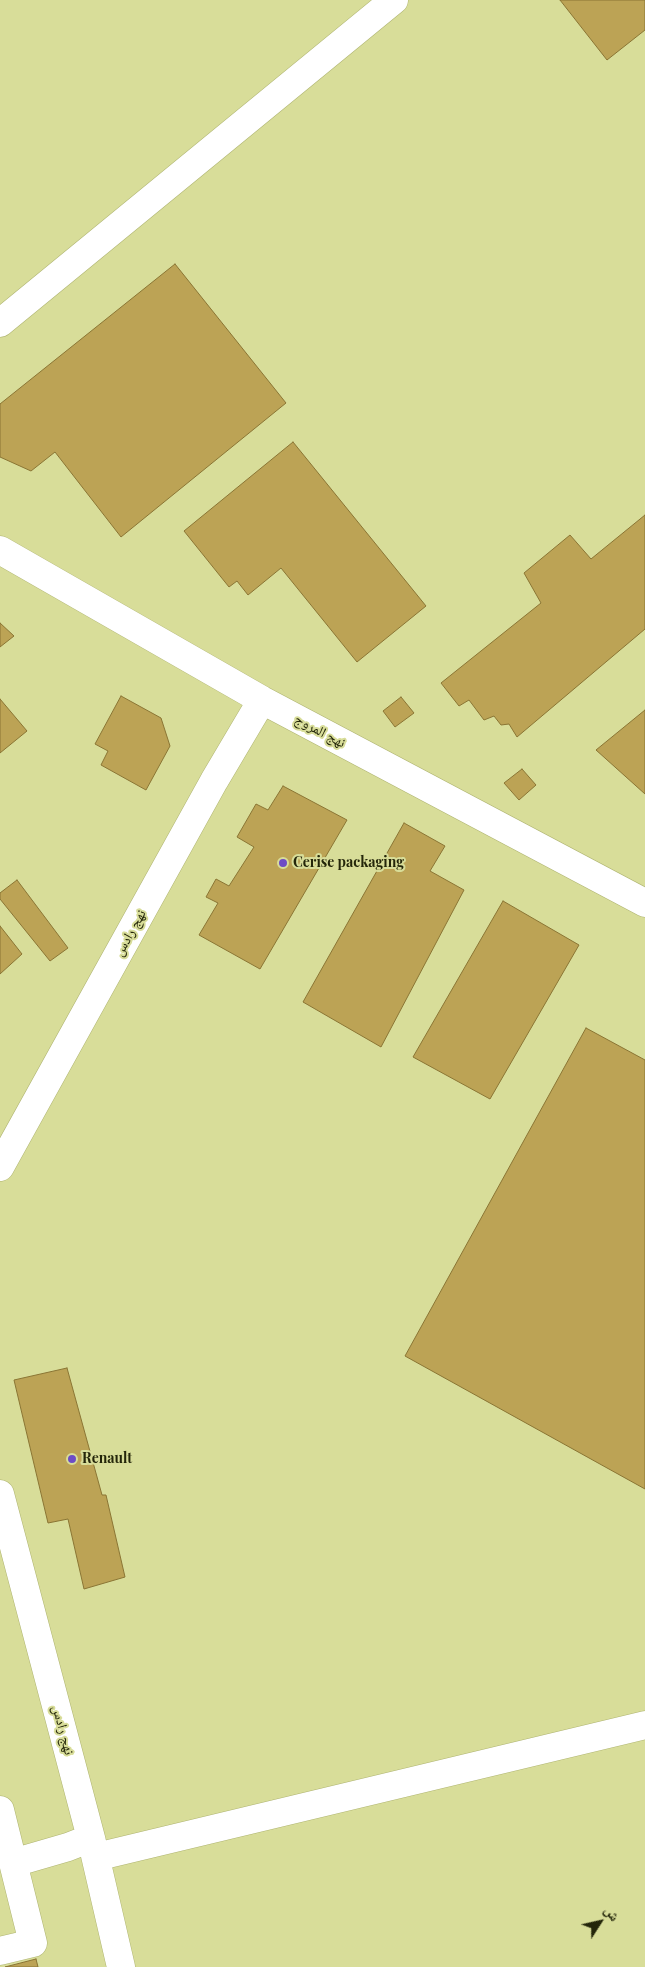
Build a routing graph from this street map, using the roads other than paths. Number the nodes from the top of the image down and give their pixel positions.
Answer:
1 (394, 0) edge
2 (0, 323) edge
3 (0, 550) edge
4 (262, 700) junction
5 (645, 903) edge
6 (0, 1167) edge
7 (0, 1494) edge
8 (645, 1725) edge
9 (0, 1810) edge
10 (94, 1848) junction
11 (13, 1863) junction
12 (0, 1951) edge
13 (121, 1967) edge

1 - 2 lane
3 - 4 lane, نهج المروج
4 - 5 lane, نهج المروج
4 - 6 lane, نهج رادس
7 - 10 lane, نهج رادس
8 - 10 lane
9 - 11 lane
10 - 11 lane
10 - 13 lane, نهج رادس
11 - 12 lane

